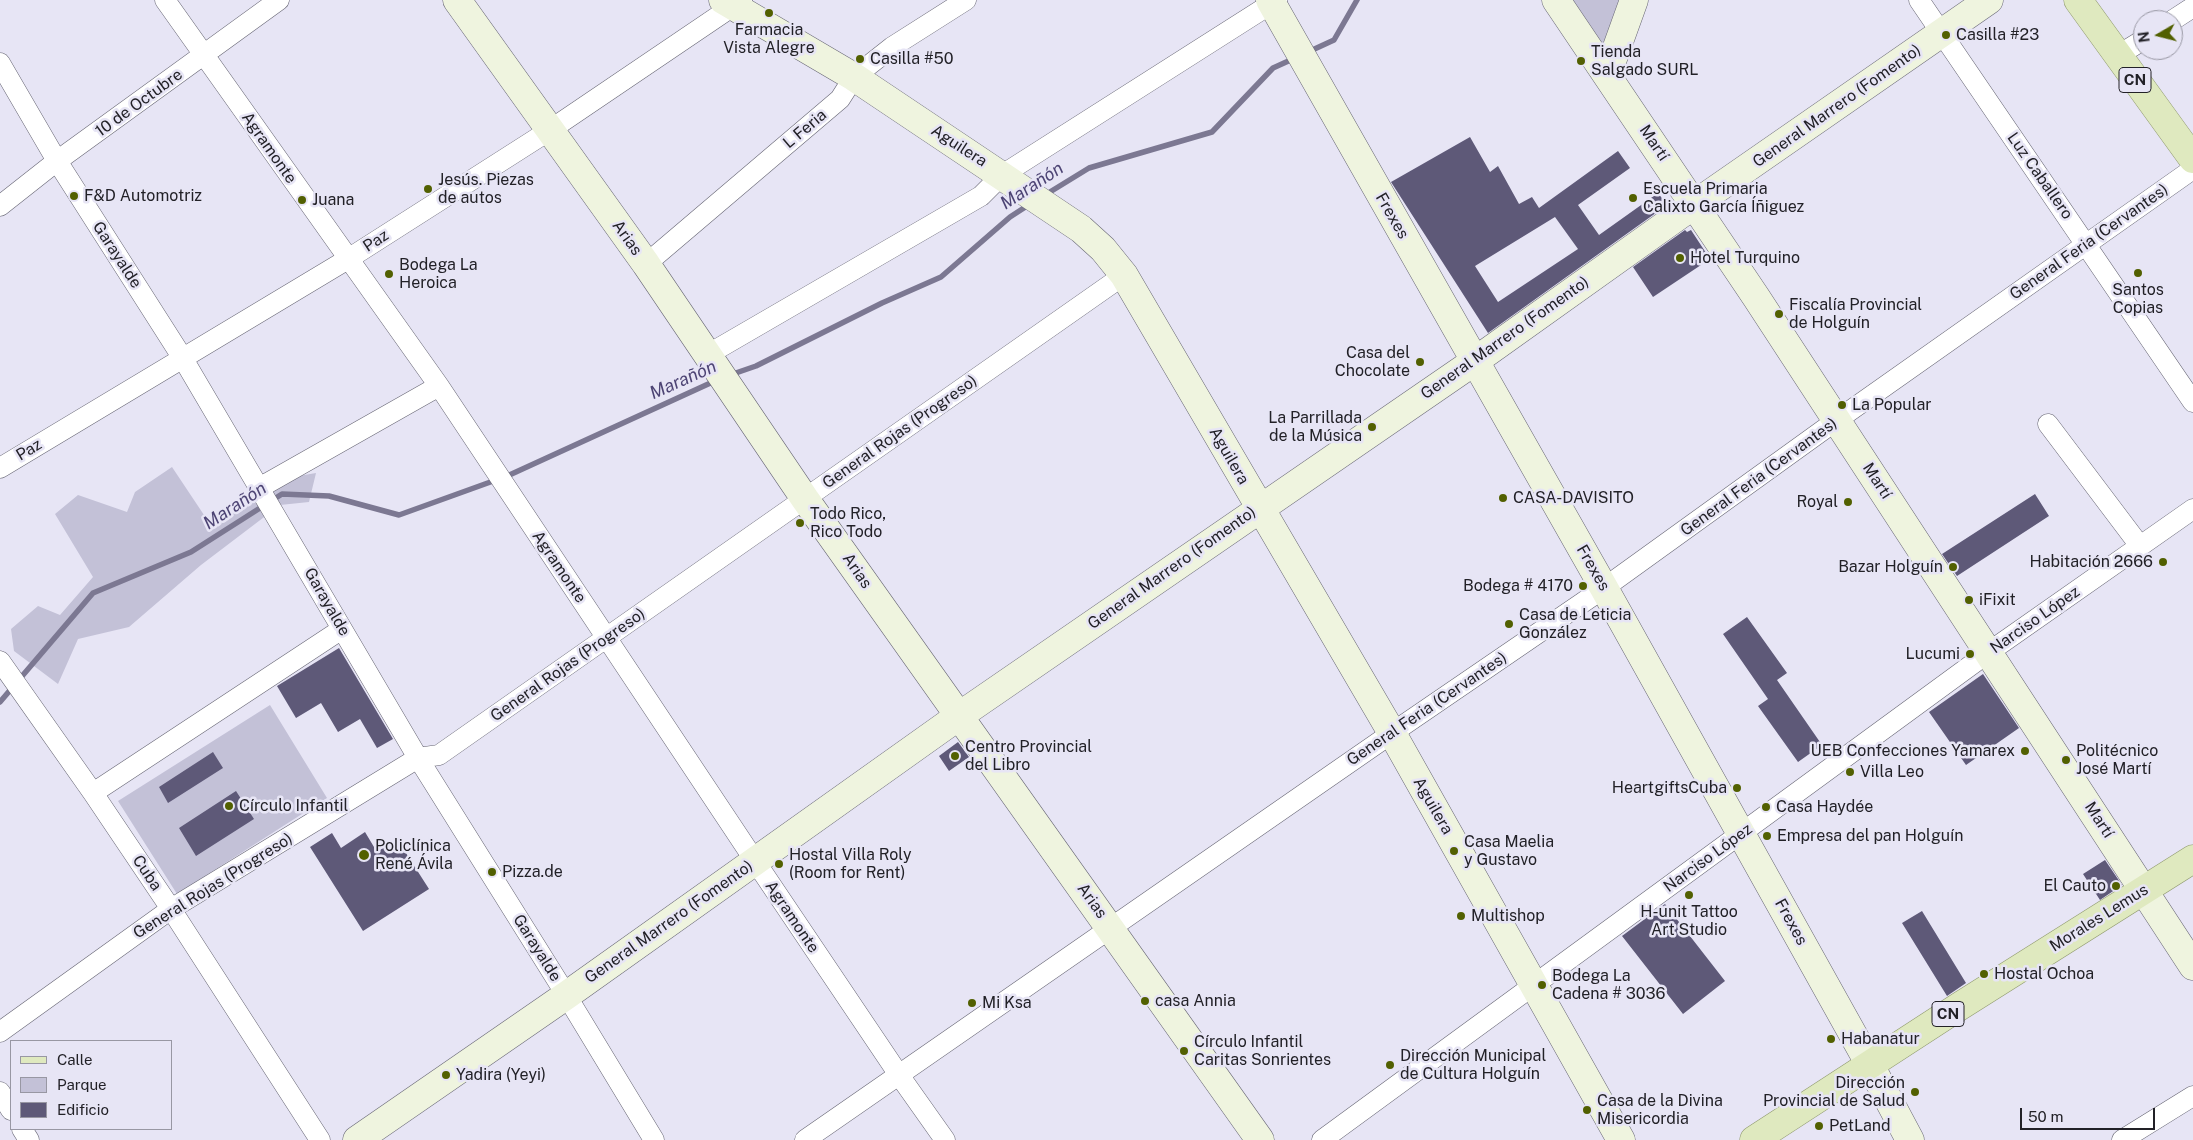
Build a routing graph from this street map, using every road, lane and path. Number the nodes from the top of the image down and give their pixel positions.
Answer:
1 (165, 0) edge
2 (279, 0) edge
3 (457, 0) edge
4 (966, 0) edge
5 (1556, 0) edge
6 (1634, 0) edge
7 (1919, 0) edge
8 (1989, 0) edge
9 (2078, 0) edge
10 (1273, 1) edge
11 (733, 2) edge
12 (1942, 34) junction
13 (2133, 46) edge
14 (205, 56) junction
15 (2117, 56) junction
16 (0, 63) edge
17 (1607, 75) junction
18 (854, 77) junction
19 (550, 130) junction
20 (2193, 159) edge
21 (57, 161) junction
22 (2193, 169) edge
23 (1012, 181) junction
24 (1695, 204) junction
25 (0, 206) edge
26 (2086, 244) junction
27 (348, 259) junction
28 (646, 264) junction
29 (1124, 275) junction
30 (182, 357) junction
31 (710, 360) junction
32 (1475, 361) junction
33 (439, 386) junction
34 (2193, 402) edge
35 (1837, 420) junction
36 (2048, 424) dead end
37 (0, 468) edge
38 (259, 488) junction
39 (805, 498) junction
40 (1259, 508) junction
41 (2193, 509) edge
42 (2140, 546) junction
43 (1604, 588) junction
44 (342, 629) junction
45 (607, 638) junction
46 (1989, 652) junction
47 (3, 665) edge
48 (959, 716) junction
49 (1392, 733) junction
50 (418, 758) junction
51 (93, 793) junction
52 (1742, 834) junction
53 (2193, 859) edge
54 (755, 861) junction
55 (2144, 890) junction
56 (171, 909) junction
57 (1111, 928) junction
58 (2193, 966) edge
59 (1535, 984) junction
60 (566, 995) junction
61 (0, 1032) edge
62 (1870, 1065) junction
63 (899, 1075) junction
64 (0, 1092) edge
65 (2193, 1096) edge
66 (10, 1108) edge
67 (320, 1140) edge
68 (357, 1140) edge
69 (654, 1140) edge
70 (805, 1140) edge
71 (945, 1140) edge
72 (1260, 1140) edge
73 (1322, 1140) edge
74 (1621, 1140) edge
75 (1754, 1140) edge
76 (1910, 1140) edge
77 (2122, 1140) edge

1 - 14 street, Agramonte
2 - 14 street, 10 de Octubre
3 - 19 street, Arias
4 - 18 street, L Feria
5 - 17 street, Martí
6 - 17 street
7 - 12 street, Luz Caballero
8 - 12 street, General Marrero (Fomento)
9 - 15 main road, CN
10 - 23 street
10 - 32 street, Frexes
11 - 18 street, Aguilera
11 - 19 street, Paz
12 - 24 street, General Marrero (Fomento)
12 - 26 street, Luz Caballero
13 - 15 street
14 - 21 street, 10 de Octubre
14 - 27 street, Agramonte
15 - 20 main road, CN
16 - 21 street, Garayalde
17 - 24 street, Martí
18 - 23 street, Aguilera
18 - 28 street, L Feria
19 - 27 street, Paz
19 - 28 street, Arias
21 - 25 street, 10 de Octubre
21 - 30 street, Garayalde
22 - 26 street, General Feria (Cervantes)
23 - 29 street, Aguilera
23 - 31 street
24 - 32 street, General Marrero (Fomento)
24 - 35 street, Martí
26 - 34 street, Luz Caballero
26 - 35 street, General Feria (Cervantes)
27 - 30 street, Paz
27 - 33 street, Agramonte
28 - 31 street, Arias
29 - 39 street, General Rojas (Progreso)
29 - 40 street, Aguilera
30 - 37 street, Paz
30 - 38 street, Garayalde
31 - 39 street, Arias
32 - 40 street, General Marrero (Fomento)
32 - 43 street, Frexes
33 - 38 street
33 - 45 street, Agramonte
35 - 43 street, General Feria (Cervantes)
35 - 46 street, Martí
36 - 42 street
38 - 44 street, Garayalde
39 - 45 street, General Rojas (Progreso)
39 - 48 street, Arias
40 - 48 street, General Marrero (Fomento)
40 - 49 street, Aguilera
41 - 42 street, Narciso López
42 - 46 street, Narciso López
43 - 49 street, General Feria (Cervantes)
43 - 52 street, Frexes
44 - 50 street, Garayalde
44 - 51 street
45 - 50 street, General Rojas (Progreso)
45 - 54 street, Agramonte
46 - 52 street, Narciso López
46 - 55 street, Martí
47 - 51 street, Cuba
48 - 54 street, General Marrero (Fomento)
48 - 57 street, Arias
49 - 57 street, General Feria (Cervantes)
49 - 59 street, Aguilera
50 - 56 street, General Rojas (Progreso)
50 - 60 street, Garayalde
51 - 56 street, Cuba
52 - 59 street, Narciso López
52 - 62 street, Frexes
53 - 55 main road, Morales Lemus / CN
54 - 60 street, General Marrero (Fomento)
54 - 63 street, Agramonte
55 - 58 street, Martí
55 - 62 main road, Morales Lemus / CN
56 - 61 street, General Rojas (Progreso)
56 - 67 street, Cuba
57 - 63 street, General Feria (Cervantes)
57 - 72 street, Arias
59 - 73 street, Narciso López
59 - 74 street, Aguilera
60 - 68 street, General Marrero (Fomento)
60 - 69 street, Garayalde
62 - 75 main road, Morales Lemus / CN
62 - 76 street, Frexes
63 - 70 street, General Feria (Cervantes)
63 - 71 street, Agramonte
64 - 66 street
65 - 77 street

